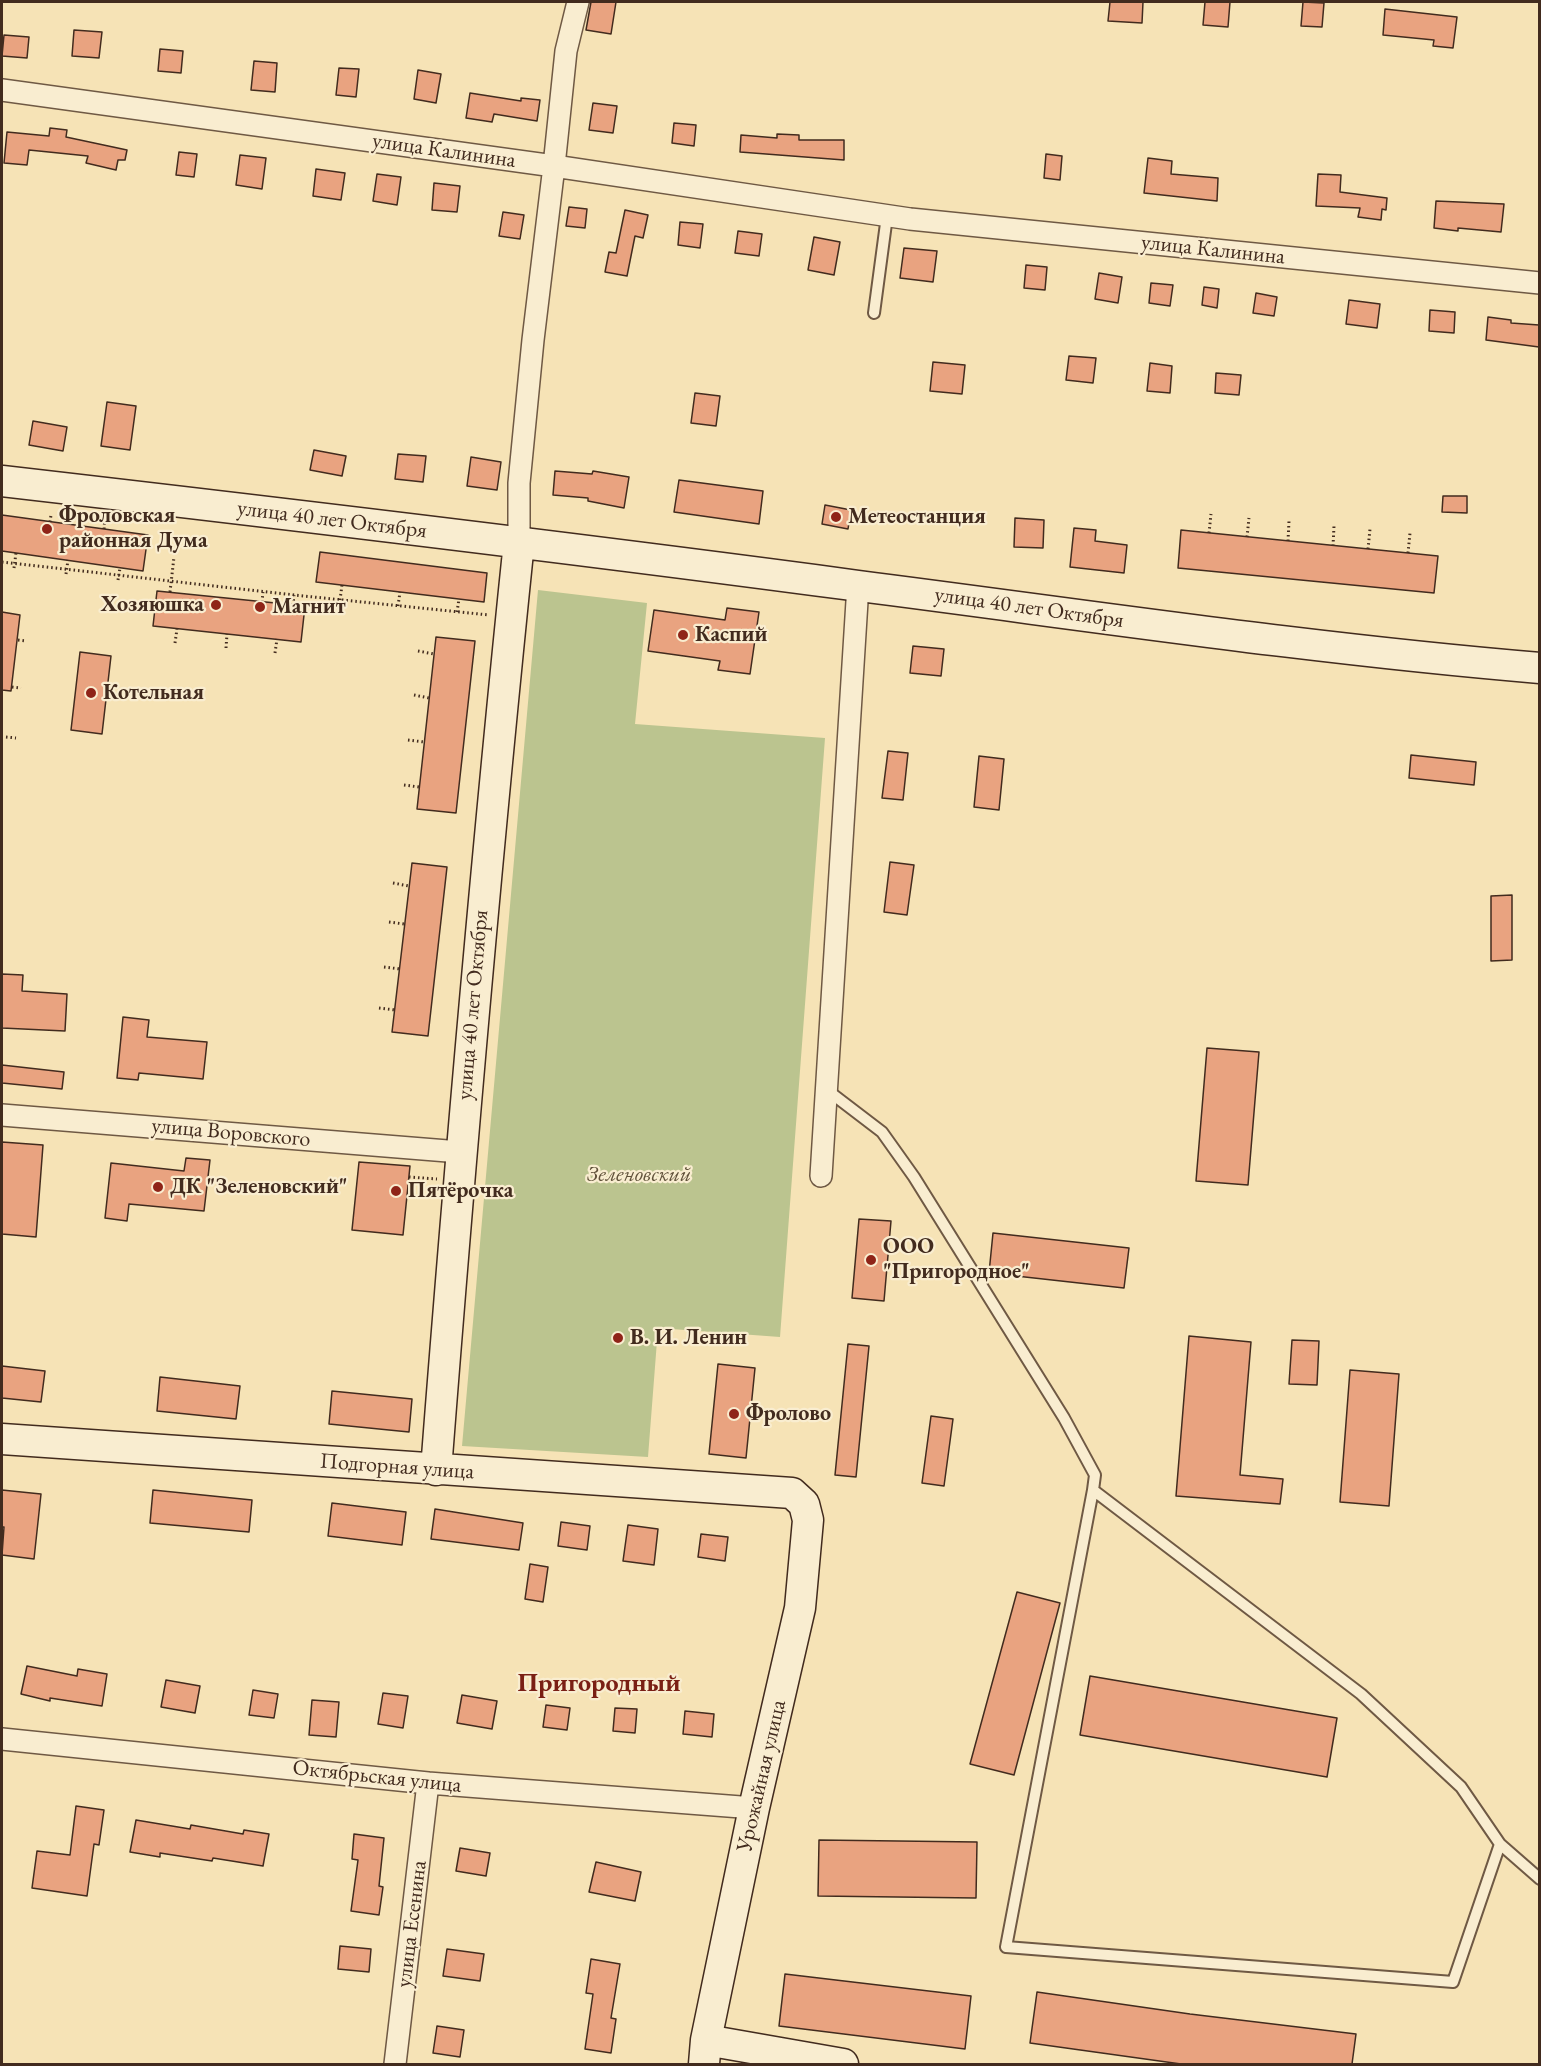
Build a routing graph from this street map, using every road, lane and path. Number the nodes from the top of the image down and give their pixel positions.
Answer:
1 (578, 2) edge
2 (2, 90) edge
3 (554, 166) junction
4 (887, 216) junction
5 (1539, 283) edge
6 (874, 313) dead end
7 (2, 482) edge
8 (1211, 514) dead end
9 (51, 515) dead end
10 (1249, 518) dead end
11 (1289, 521) dead end
12 (50, 522) dead end
13 (1335, 526) dead end
14 (1370, 529) dead end
15 (1209, 533) dead end
16 (1410, 533) dead end
17 (1247, 537) dead end
18 (1288, 541) dead end
19 (519, 542) junction
20 (1333, 546) dead end
21 (1368, 549) dead end
22 (16, 553) dead end
23 (1408, 553) dead end
24 (174, 557) dead end
25 (68, 560) dead end
26 (2, 562) edge
27 (14, 566) junction
28 (120, 568) dead end
29 (67, 572) junction
30 (118, 578) junction
31 (171, 582) junction
32 (342, 585) dead end
33 (858, 585) junction
34 (170, 592) dead end
35 (263, 592) junction
36 (400, 592) dead end
37 (294, 595) junction
38 (459, 599) dead end
39 (340, 600) junction
40 (262, 602) dead end
41 (293, 605) dead end
42 (398, 606) junction
43 (457, 612) junction
44 (511, 617) junction
45 (177, 629) dead end
46 (227, 634) dead end
47 (277, 639) dead end
48 (18, 640) dead end
49 (26, 641) dead end
50 (176, 643) dead end
51 (226, 648) dead end
52 (418, 651) dead end
53 (275, 653) dead end
54 (434, 654) dead end
55 (1539, 668) edge
56 (12, 687) dead end
57 (21, 688) dead end
58 (414, 695) dead end
59 (429, 698) dead end
60 (6, 737) dead end
61 (16, 738) dead end
62 (408, 740) dead end
63 (424, 742) dead end
64 (404, 785) dead end
65 (419, 787) dead end
66 (393, 883) dead end
67 (409, 886) dead end
68 (389, 922) dead end
69 (405, 924) dead end
70 (384, 968) dead end
71 (400, 969) dead end
72 (379, 1008) dead end
73 (395, 1010) dead end
74 (827, 1090) junction
75 (2, 1115) edge
76 (460, 1152) junction
77 (821, 1176) dead end
78 (2, 1439) edge
79 (436, 1470) junction
80 (1093, 1490) junction
81 (792, 1493) joint
82 (2, 1739) edge
83 (428, 1783) junction
84 (754, 1808) junction
85 (1500, 1844) junction
86 (1539, 1879) edge
87 (705, 2052) edge
88 (395, 2064) edge
89 (843, 2064) edge

1 - 3 street
2 - 3 street, улица Калинина
3 - 4 street, улица Калинина
3 - 19 street
4 - 5 street, улица Калинина
4 - 6 lane
7 - 19 street, улица 40 лет Октября
8 - 15 path
9 - 12 path
10 - 17 path
11 - 18 path
13 - 20 path
14 - 21 path
16 - 23 path
19 - 33 street, улица 40 лет Октября
19 - 44 street, улица 40 лет Октября
22 - 27 path
24 - 31 path
25 - 29 path
26 - 27 path
27 - 29 path
28 - 30 path
29 - 30 path
30 - 31 path
31 - 34 path
31 - 35 path
32 - 39 path
33 - 55 street, улица 40 лет Октября
33 - 74 street
35 - 37 path
35 - 40 path
36 - 42 path
37 - 39 path
37 - 41 path
38 - 43 path
39 - 42 path
42 - 43 path
43 - 44 path
44 - 76 street, улица 40 лет Октября
45 - 50 path
46 - 51 path
47 - 53 path
48 - 49 path
52 - 54 path
56 - 57 path
58 - 59 path
60 - 61 path
62 - 63 path
64 - 65 path
66 - 67 path
68 - 69 path
70 - 71 path
72 - 73 path
74 - 77 street
74 - 80 lane
75 - 76 street, улица Воровского
76 - 79 street, улица 40 лет Октября
78 - 79 street, Подгорная улица
79 - 81 street, Подгорная улица
80 - 85 lane
80 - 85 lane
81 - 84 street, Урожайная улица
82 - 83 street, Октябрьская улица
83 - 84 street, Октябрьская улица
83 - 88 street, улица Есенина
84 - 87 street, Урожайная улица
85 - 86 lane
87 - 89 street

